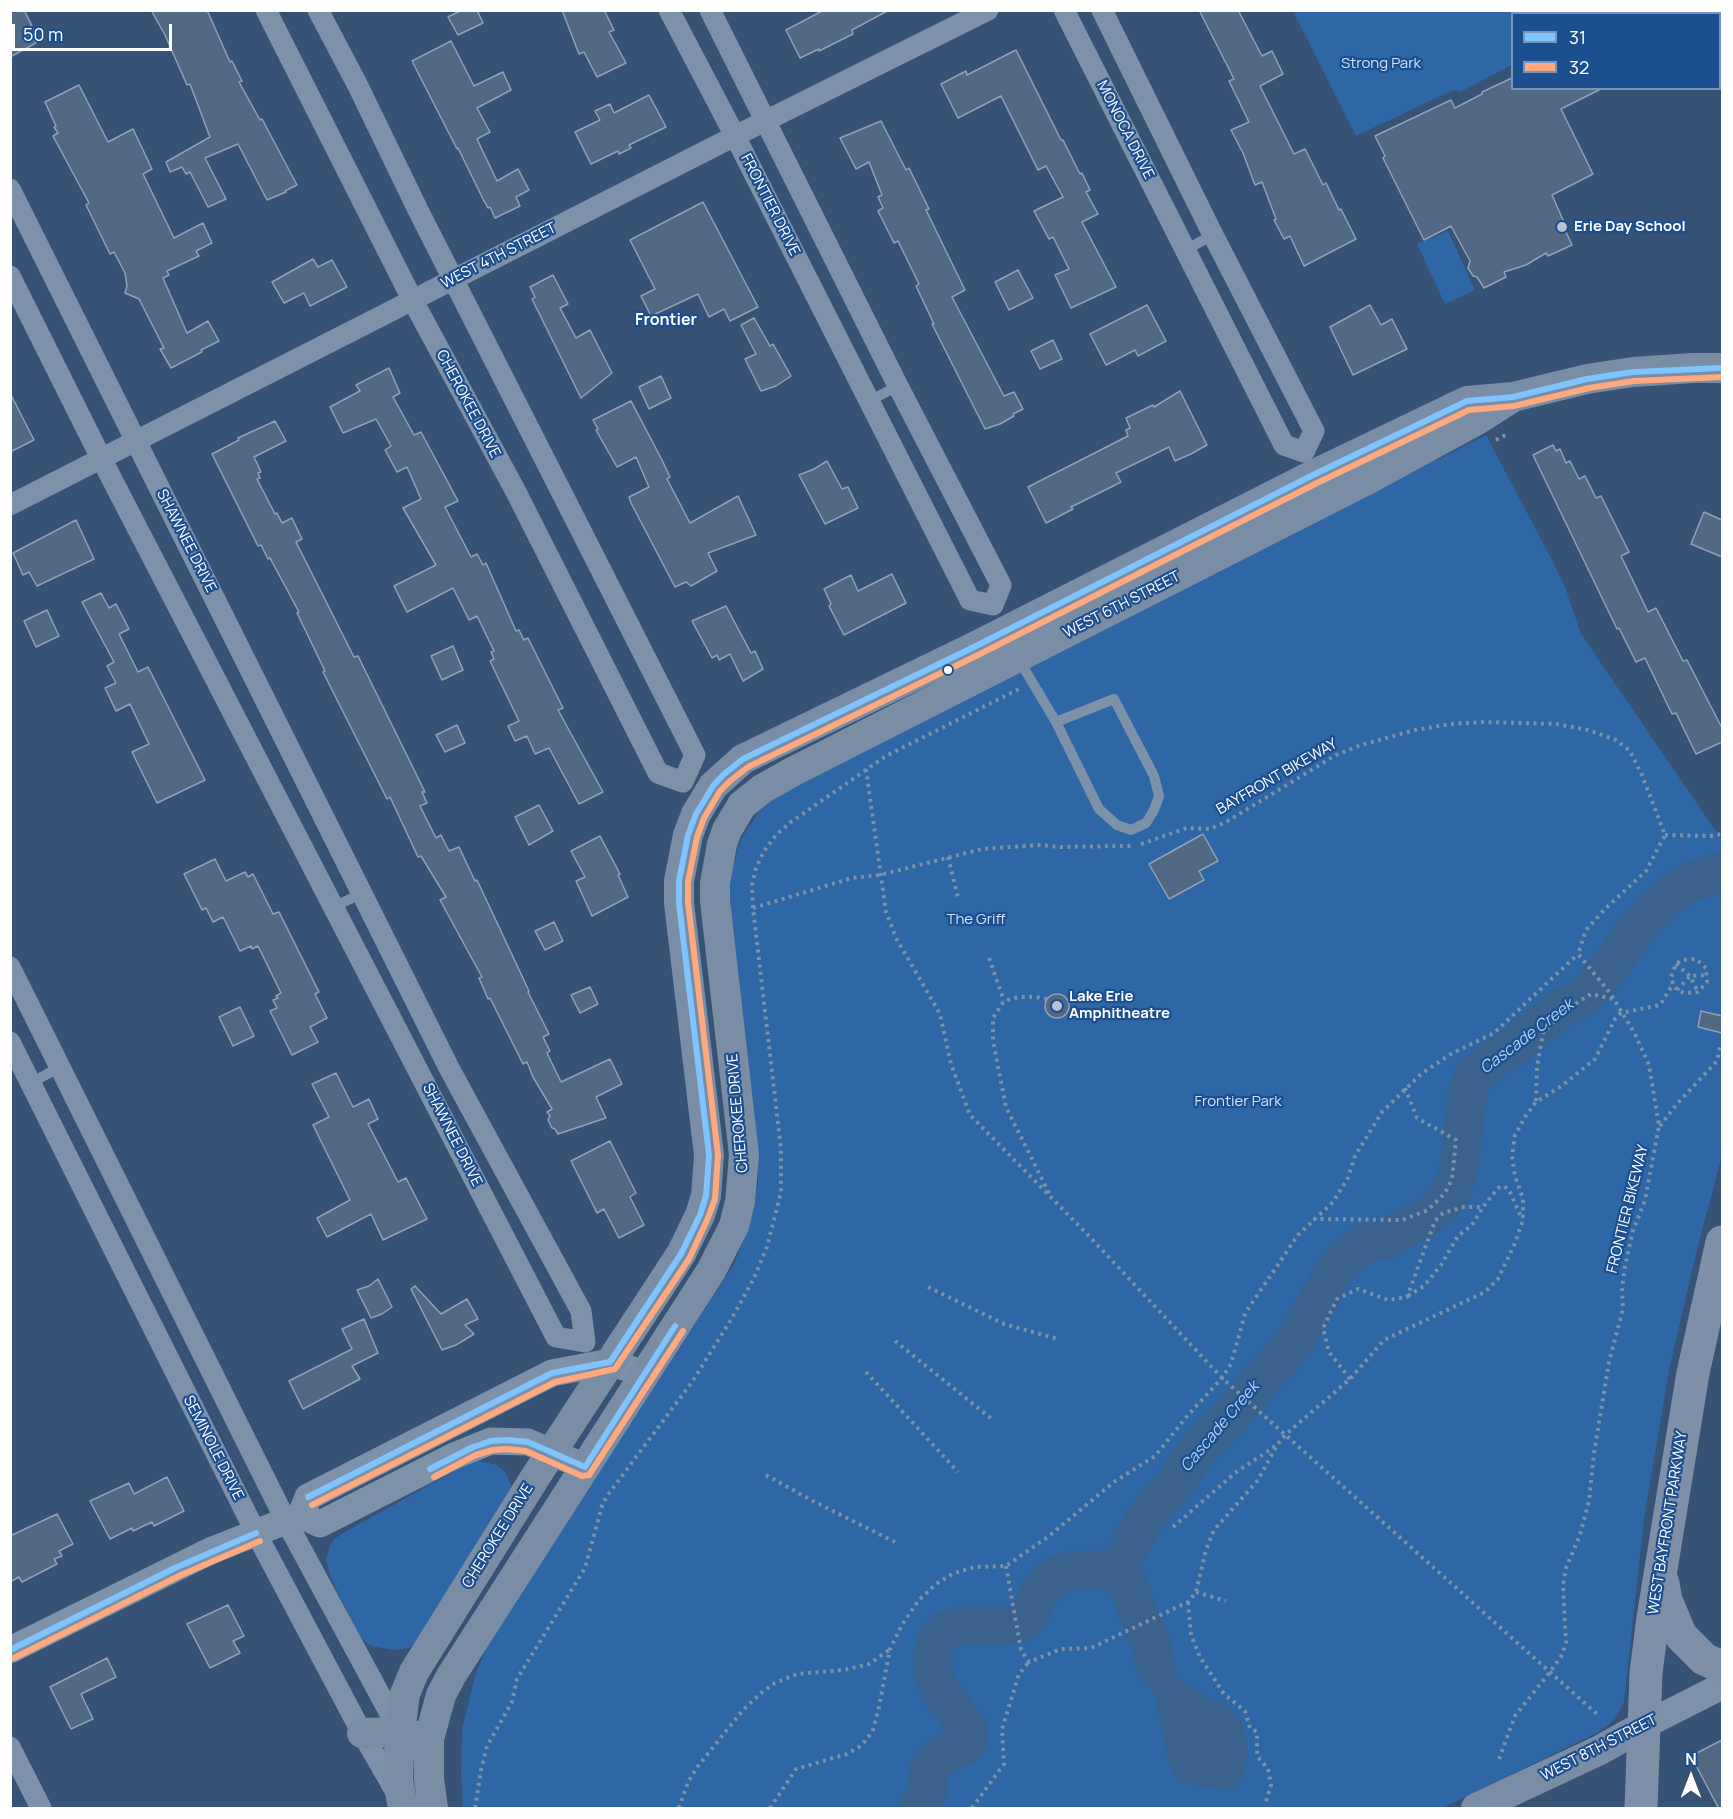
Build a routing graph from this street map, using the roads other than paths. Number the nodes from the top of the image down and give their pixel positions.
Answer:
1 (266, 10) edge
2 (318, 10) edge
3 (669, 10) edge
4 (710, 10) edge
5 (988, 10) edge
6 (1064, 10) edge
7 (1102, 10) edge
8 (765, 121) junction
9 (735, 136) junction
10 (10, 189) edge
11 (1213, 236) junction
12 (1185, 250) junction
13 (10, 276) edge
14 (454, 279) junction
15 (413, 301) junction
16 (1722, 368) edge
17 (898, 386) junction
18 (1513, 397) junction
19 (868, 401) junction
20 (136, 441) junction
21 (102, 460) junction
22 (1309, 464) junction
23 (1326, 502) junction
24 (10, 505) edge
25 (1005, 631) junction
26 (1056, 722) junction
27 (683, 782) junction
28 (707, 796) junction
29 (731, 823) junction
30 (362, 893) junction
31 (334, 907) junction
32 (10, 967) edge
33 (10, 1042) edge
34 (60, 1067) junction
35 (31, 1083) junction
36 (1722, 1242) edge
37 (585, 1342) junction
38 (610, 1362) junction
39 (644, 1374) junction
40 (552, 1451) junction
41 (585, 1467) junction
42 (293, 1518) junction
43 (256, 1533) junction
44 (1662, 1571) junction
45 (10, 1650) edge
46 (1722, 1667) edge
47 (1722, 1686) edge
48 (1643, 1726) junction
49 (400, 1732) junction
50 (362, 1733) junction
51 (429, 1739) junction
52 (10, 1747) edge
53 (402, 1805) edge
54 (41, 1809) edge
55 (433, 1809) edge
56 (1476, 1809) edge
57 (1641, 1809) edge

1 - 15 street, CHEROKEE DRIVE
2 - 14 street
3 - 9 street, FRONTIER DRIVE
4 - 8 street
5 - 8 street, WEST 4TH STREET
6 - 12 street, MONOCA DRIVE
7 - 11 street, MONOCA DRIVE
8 - 9 street, WEST 4TH STREET
8 - 17 street
9 - 14 street, WEST 4TH STREET
9 - 19 street, FRONTIER DRIVE
10 - 20 street, SHAWNEE DRIVE
11 - 12 lane
11 - 22 street, MONOCA DRIVE
12 - 22 street, MONOCA DRIVE
13 - 21 street, SHAWNEE DRIVE
14 - 15 street, WEST 4TH STREET
14 - 27 street
15 - 20 street, WEST 4TH STREET
15 - 27 street, CHEROKEE DRIVE
16 - 18 main road, WEST 6TH STREET
17 - 19 lane
17 - 25 street
18 - 22 main road, WEST 6TH STREET
18 - 23 main road, WEST 6TH STREET
19 - 25 street, FRONTIER DRIVE
20 - 21 street, WEST 4TH STREET
20 - 30 street, SHAWNEE DRIVE
21 - 24 street, WEST 4TH STREET
21 - 31 street, SHAWNEE DRIVE
22 - 23 street
22 - 25 main road, WEST 6TH STREET
23 - 25 main road, WEST 6TH STREET
25 - 26 lane
25 - 28 main road, WEST 6TH STREET
25 - 29 main road, WEST 6TH STREET
26 - 26 lane
27 - 28 street
28 - 29 street
28 - 38 main road, CHEROKEE DRIVE
29 - 39 main road, CHEROKEE DRIVE
30 - 31 lane
30 - 37 street, SHAWNEE DRIVE
31 - 37 street, SHAWNEE DRIVE
32 - 34 street
33 - 35 street, SEMINOLE DRIVE
34 - 35 lane
34 - 42 street
35 - 43 street, SEMINOLE DRIVE
36 - 44 highway, WEST BAYFRONT PARKWAY
37 - 38 street, SHAWNEE DRIVE
38 - 39 street
38 - 40 main road, CHEROKEE DRIVE
38 - 42 street
39 - 41 main road, CHEROKEE DRIVE
40 - 41 street
40 - 42 street
40 - 49 main road, CHEROKEE DRIVE
41 - 51 main road, CHEROKEE DRIVE
42 - 43 street
42 - 49 street
43 - 45 street
43 - 50 street, SEMINOLE DRIVE
44 - 46 highway
44 - 48 highway, WEST BAYFRONT PARKWAY
47 - 48 street, WEST 8TH STREET
48 - 56 main road, WEST 8TH STREET
48 - 57 highway, WEST BAYFRONT PARKWAY
49 - 50 main road
49 - 51 main road
49 - 53 main road, CHEROKEE DRIVE
50 - 53 street, SEMINOLE DRIVE
51 - 55 main road, CHEROKEE DRIVE
52 - 54 street

